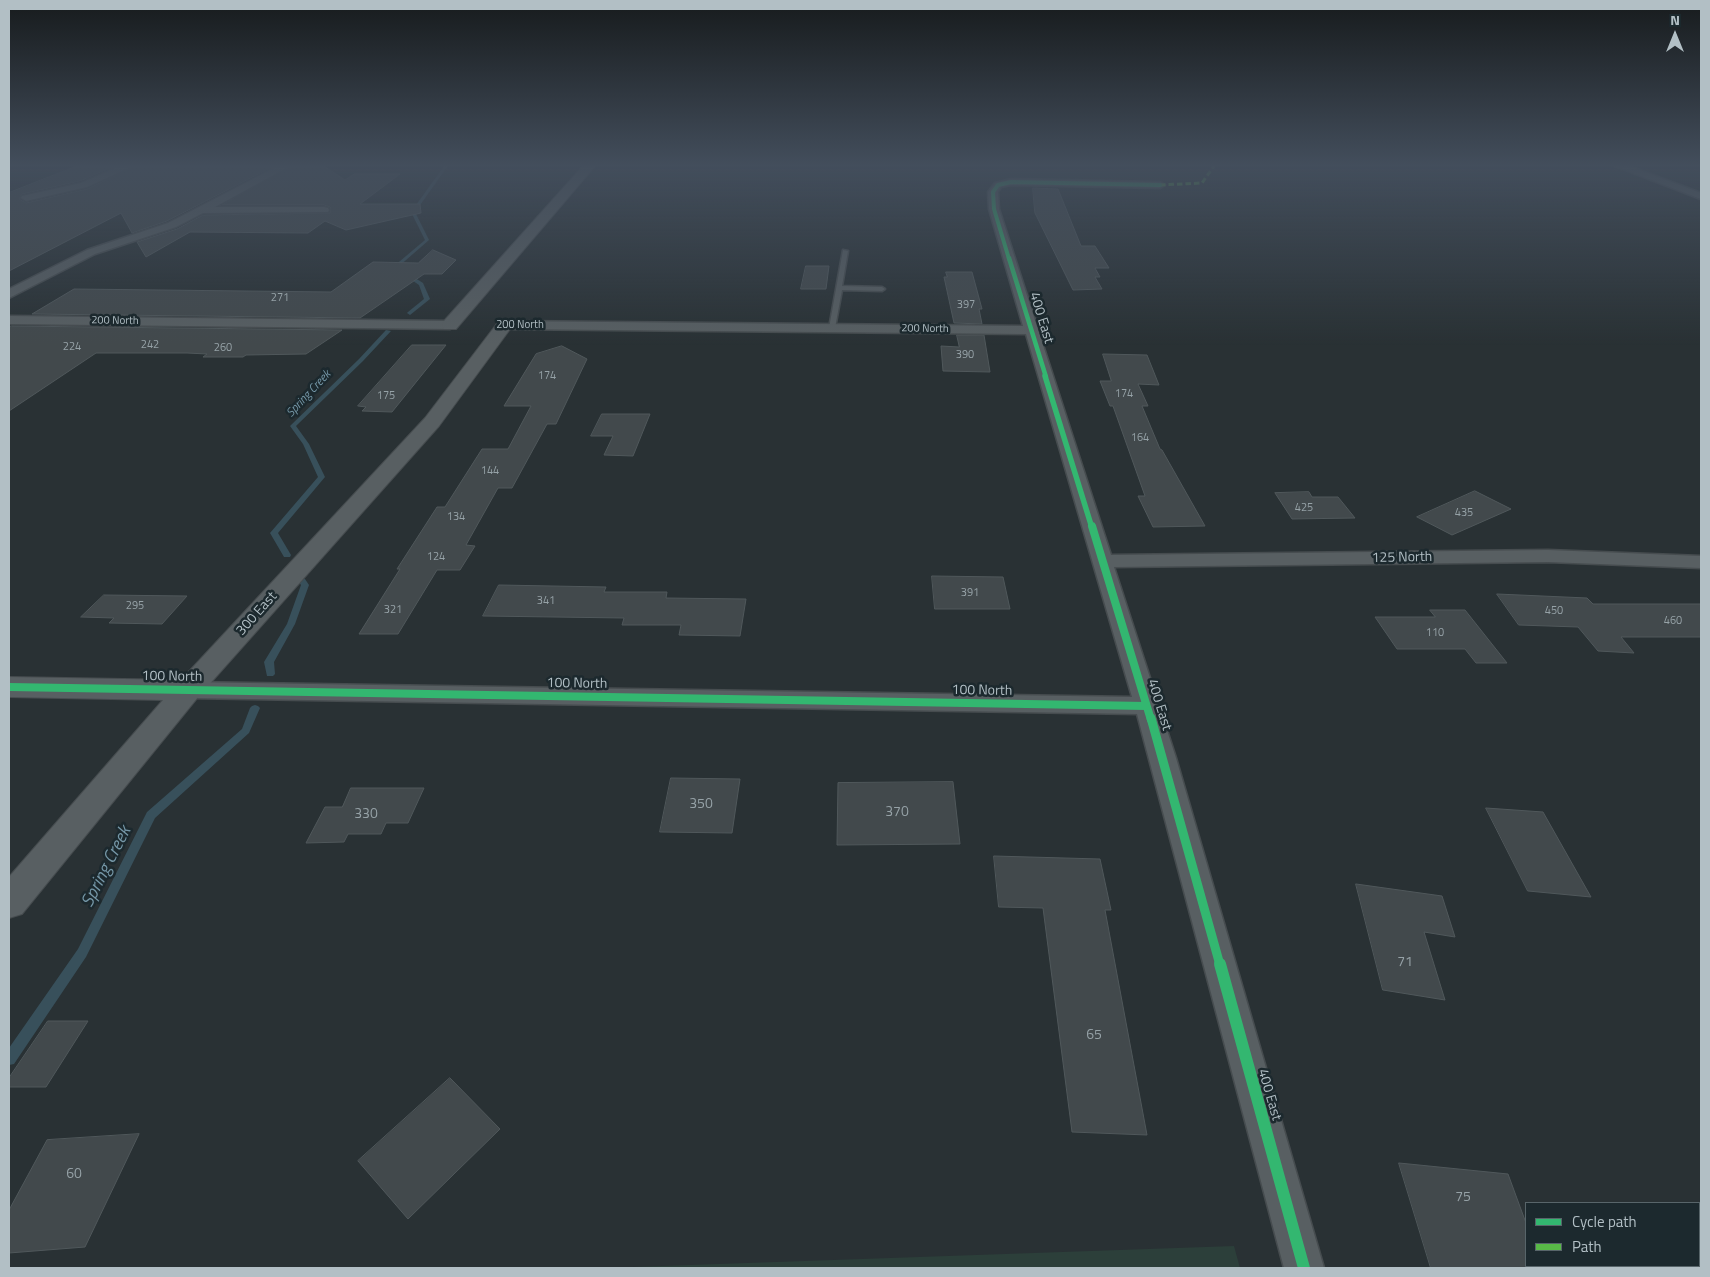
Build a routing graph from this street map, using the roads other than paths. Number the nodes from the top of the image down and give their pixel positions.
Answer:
1 (170, 226) edge
2 (537, 226) edge
3 (999, 226) edge
4 (845, 251) dead end
5 (839, 288) junction
6 (882, 289) dead end
7 (9, 294) edge
8 (9, 320) edge
9 (450, 325) junction
10 (468, 325) dead end
11 (495, 325) joint
12 (832, 328) junction
13 (1032, 330) junction
14 (1102, 561) junction
15 (1701, 562) edge
16 (9, 687) edge
17 (188, 690) junction
18 (1146, 706) junction
19 (9, 904) edge
20 (1304, 1268) edge

1 - 7 street
2 - 9 street
3 - 13 street, 400 East
4 - 5 lane
5 - 6 lane
5 - 12 lane
8 - 9 street, 200 North
9 - 10 street, 200 North
11 - 12 street, 200 North
11 - 17 street, 300 East
12 - 13 street, 200 North
13 - 14 street, 400 East
14 - 15 street, 125 North
14 - 18 street, 400 East
16 - 17 street, 100 North
17 - 18 street, 100 North
17 - 19 street, 300 East
18 - 20 street, 400 East

